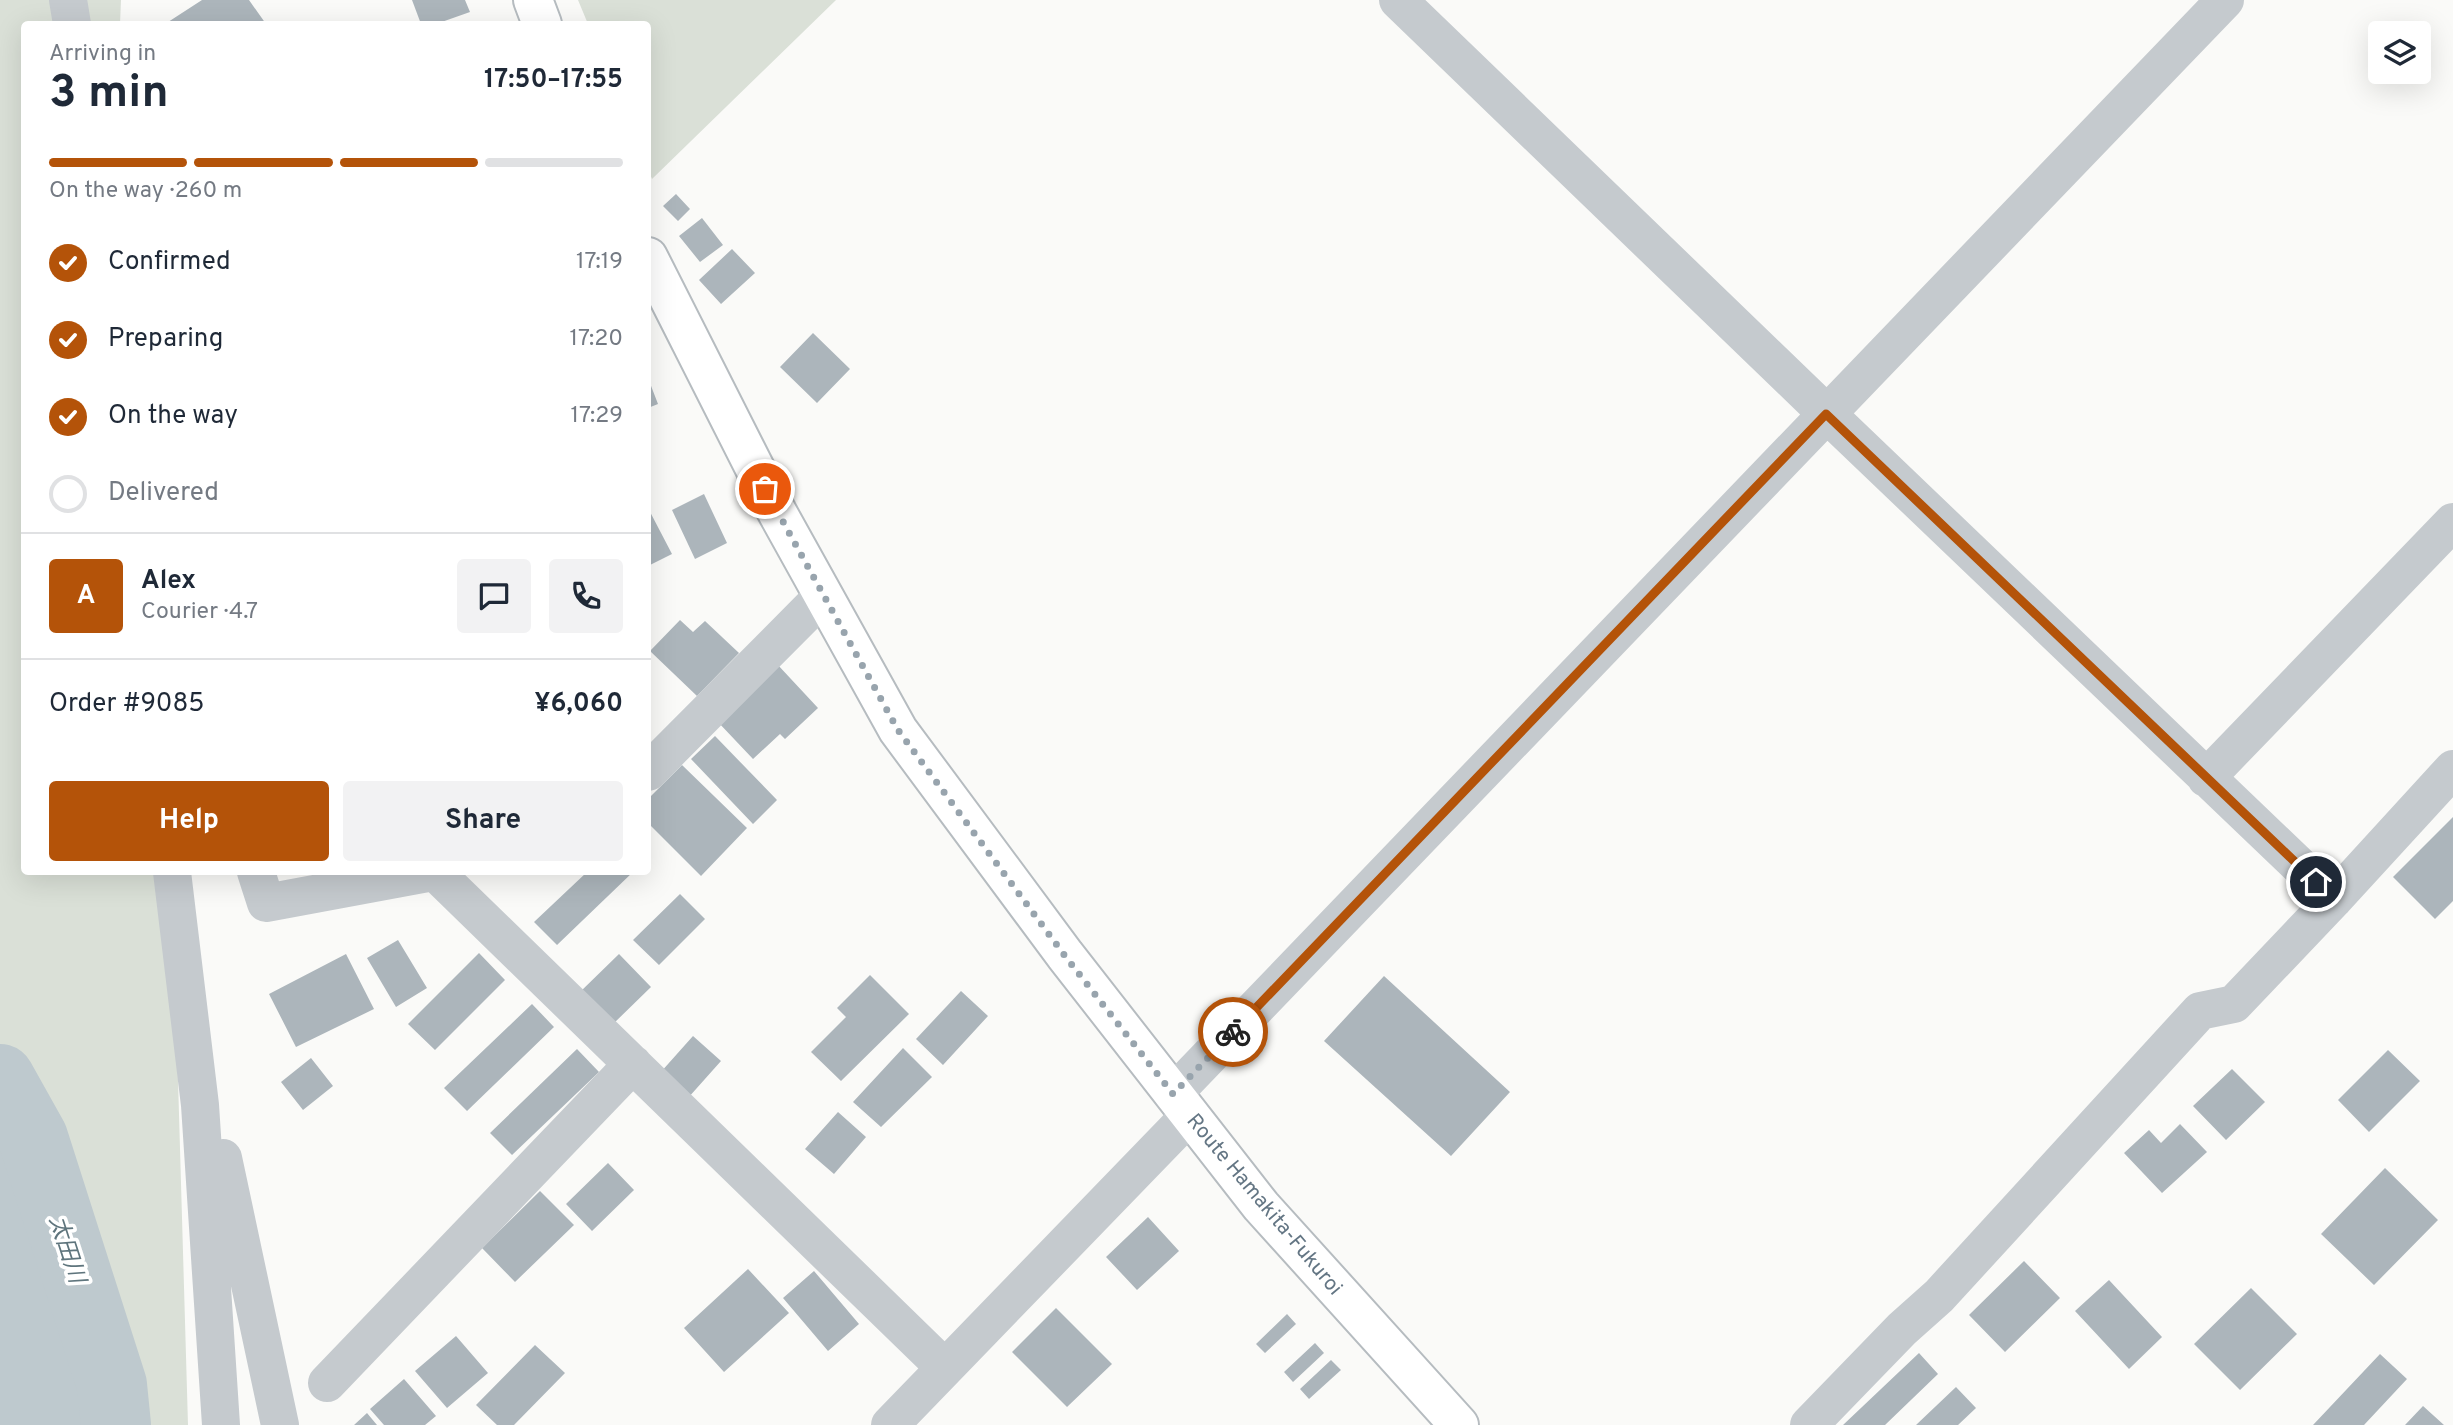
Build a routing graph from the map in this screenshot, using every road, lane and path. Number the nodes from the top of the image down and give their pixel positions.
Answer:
1 (68, 0) edge
2 (1398, 0) edge
3 (2225, 0) edge
4 (72, 21) edge
5 (651, 263) edge
6 (1826, 414) junction
7 (2453, 522) edge
8 (823, 596) junction
9 (651, 769) edge
10 (2453, 769) edge
11 (2206, 778) junction
12 (172, 875) edge
13 (257, 875) edge
14 (418, 875) edge
15 (437, 875) edge
16 (2334, 899) junction
17 (633, 1064) junction
18 (200, 1105) junction
19 (1181, 1105) junction
20 (945, 1368) junction
21 (327, 1383) dead end
22 (221, 1425) edge
23 (280, 1425) edge
24 (890, 1425) edge
25 (1459, 1425) edge
26 (1809, 1425) edge

1 - 4 street
2 - 6 street
3 - 6 street
5 - 8 main road, Route Hamakita-Fukuroi
6 - 11 street
6 - 19 street
7 - 11 street
8 - 9 street
8 - 19 main road, Route Hamakita-Fukuroi
10 - 16 street
11 - 16 street
12 - 18 street
13 - 14 street
15 - 17 street
16 - 26 street
17 - 20 street
17 - 21 street
18 - 22 street
18 - 23 street
19 - 20 street
19 - 25 main road, Route Hamakita-Fukuroi
20 - 24 street

